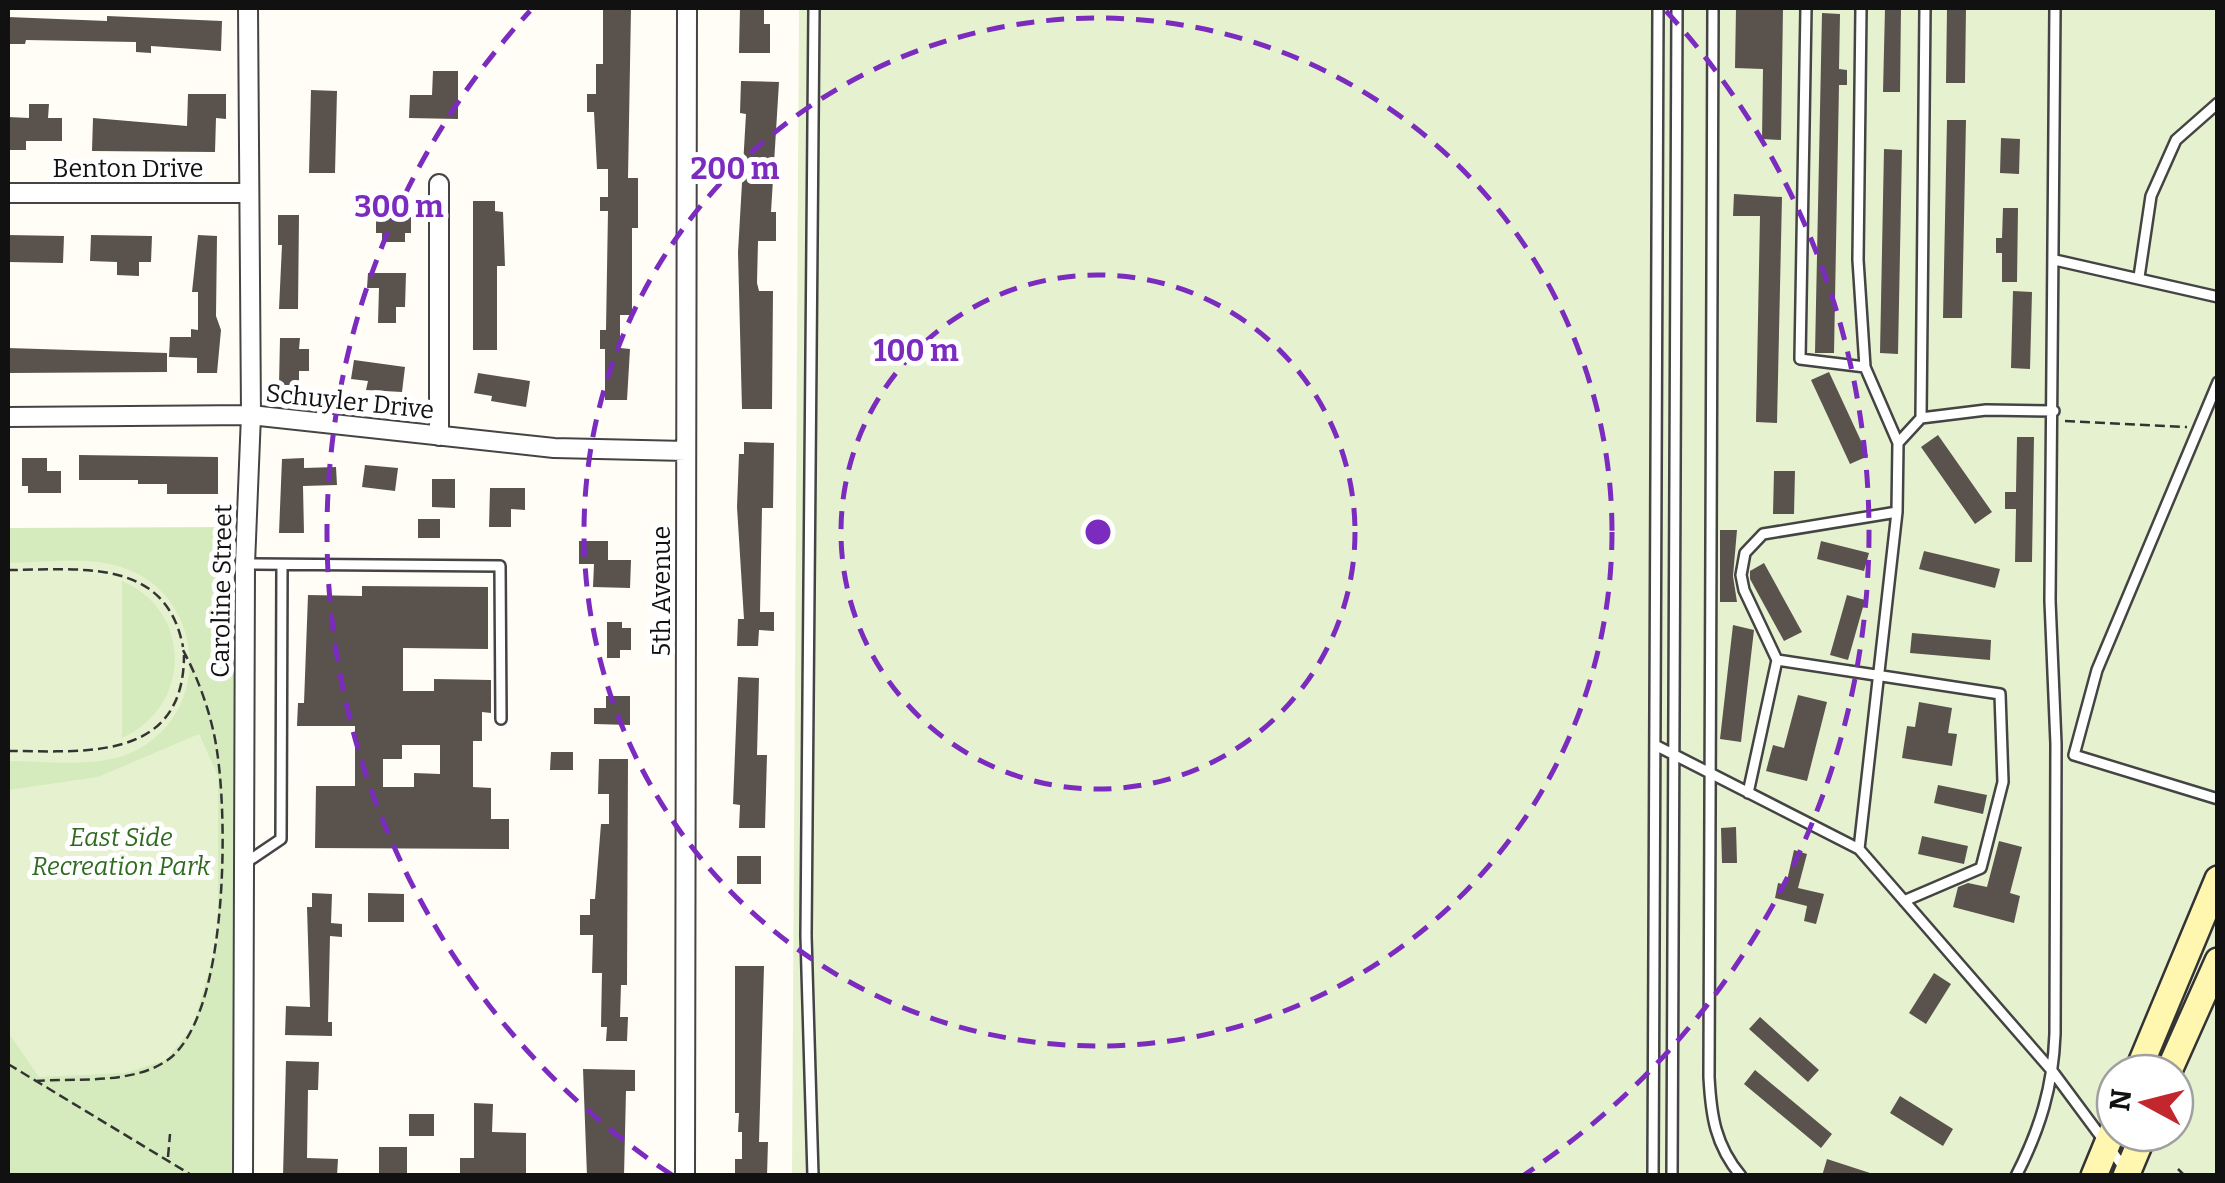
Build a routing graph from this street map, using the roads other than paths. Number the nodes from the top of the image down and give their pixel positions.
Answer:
1 (248, 8) edge
2 (686, 8) edge
3 (814, 8) edge
4 (1658, 8) edge
5 (1677, 8) edge
6 (1713, 8) edge
7 (1806, 8) edge
8 (1861, 8) edge
9 (1925, 8) edge
10 (2055, 8) edge
11 (2218, 103) edge
12 (440, 184) dead end
13 (8, 193) edge
14 (248, 194) junction
15 (1657, 254) junction
16 (1676, 254) junction
17 (2055, 260) junction
18 (2139, 277) junction
19 (2218, 297) edge
20 (1864, 367) junction
21 (2218, 382) edge
22 (251, 415) junction
23 (2054, 416) junction
24 (8, 418) edge
25 (1921, 418) junction
26 (439, 436) junction
27 (1898, 443) junction
28 (686, 451) junction
29 (1656, 492) junction
30 (1674, 492) junction
31 (1897, 512) junction
32 (245, 564) junction
33 (282, 565) junction
34 (1776, 660) junction
35 (1880, 676) junction
36 (501, 719) dead end
37 (1655, 744) junction
38 (1674, 754) junction
39 (1711, 774) junction
40 (1748, 792) junction
41 (2218, 800) edge
42 (1859, 849) junction
43 (242, 866) junction
44 (2218, 879) edge
45 (1904, 901) junction
46 (2218, 961) edge
47 (1654, 966) junction
48 (1672, 966) junction
49 (2145, 1053) edge
50 (2177, 1053) edge
51 (2054, 1072) junction
52 (1653, 1100) junction
53 (1672, 1101) junction
54 (2095, 1118) edge
55 (1653, 1173) edge
56 (1672, 1173) edge
57 (243, 1176) edge
58 (685, 1176) edge
59 (814, 1176) edge
60 (1740, 1176) edge
61 (2016, 1176) edge

1 - 14 street, Caroline Street
2 - 28 street, 5th Avenue
3 - 59 lane
4 - 15 lane
5 - 16 lane
6 - 39 lane
7 - 20 lane
8 - 20 lane
9 - 25 lane
10 - 17 lane
11 - 18 lane
12 - 26 street
13 - 14 street, Benton Drive
14 - 22 street, Caroline Street
15 - 16 lane
15 - 29 lane
16 - 30 lane
17 - 18 lane
17 - 23 lane
18 - 19 lane
20 - 27 lane
21 - 41 lane
22 - 24 street, Schuyler Drive
22 - 26 street, Schuyler Drive
22 - 32 street, Caroline Street
23 - 25 lane
23 - 51 lane
25 - 27 lane
26 - 28 street, Schuyler Drive
27 - 31 lane
28 - 58 street, 5th Avenue
29 - 30 lane
29 - 37 lane
30 - 38 lane
31 - 34 lane
31 - 35 lane
32 - 33 lane
32 - 43 street, Caroline Street
33 - 36 lane
33 - 43 lane
34 - 35 lane
34 - 40 lane
35 - 42 lane
35 - 45 lane
37 - 38 lane
37 - 47 lane
38 - 39 lane
38 - 48 lane
39 - 40 lane
39 - 60 lane
40 - 42 lane
42 - 45 lane
43 - 57 street, Caroline Street
44 - 49 main road
45 - 51 lane
46 - 50 main road
47 - 48 lane
47 - 52 lane
48 - 53 lane
51 - 54 lane
51 - 61 lane
52 - 53 lane
52 - 55 lane
53 - 56 lane
55 - 56 lane

